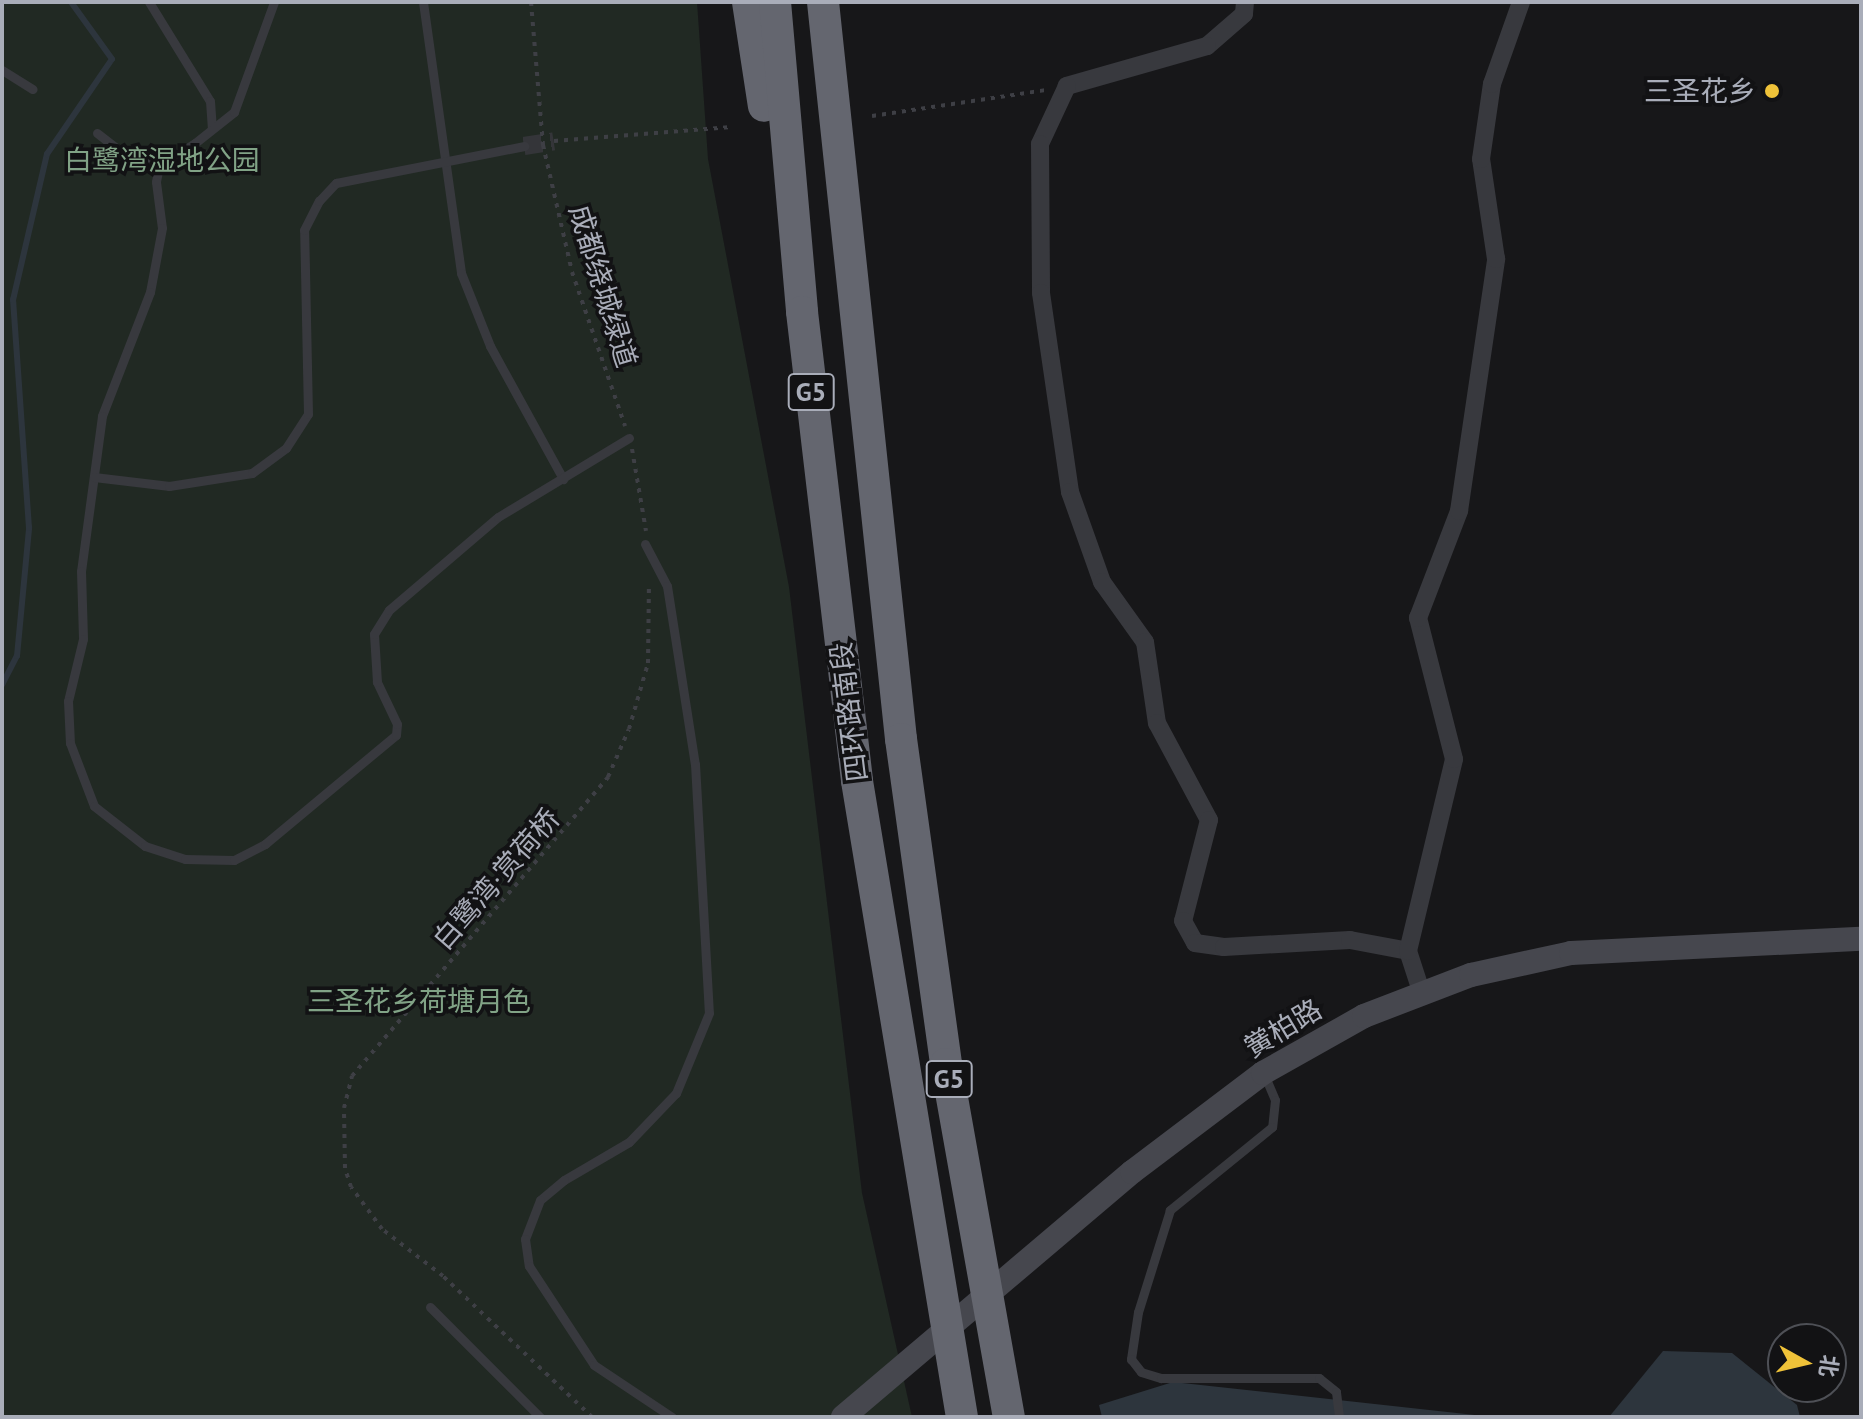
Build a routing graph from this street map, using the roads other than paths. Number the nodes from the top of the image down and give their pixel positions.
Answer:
1 (149, 2) edge
2 (274, 2) edge
3 (423, 2) edge
4 (748, 2) edge
5 (775, 2) edge
6 (823, 2) edge
7 (846, 2) edge
8 (1245, 2) edge
9 (1521, 2) edge
10 (2, 70) edge
11 (33, 89) dead end
12 (212, 129) junction
13 (97, 133) dead end
14 (524, 146) tunnel mouth
15 (445, 158) junction
16 (159, 166) junction
17 (855, 303) junction
18 (816, 432) junction
19 (629, 438) road end
20 (94, 477) junction
21 (563, 479) junction
22 (645, 544) road end
23 (1861, 939) edge
24 (1408, 951) junction
25 (1422, 994) junction
26 (1263, 1073) junction
27 (430, 1307) dead end
28 (540, 1417) edge
29 (672, 1417) edge
30 (843, 1417) edge
31 (962, 1417) edge
32 (1009, 1417) edge
33 (1339, 1417) edge

1 - 12 lane
2 - 12 lane
3 - 15 lane
4 - 18 highway
5 - 18 highway, 四环路南段 / G5
6 - 17 highway, 四环路南段 / G5
7 - 17 highway
8 - 24 street
9 - 24 street
10 - 11 lane
12 - 16 lane
13 - 16 lane
14 - 15 lane
15 - 20 lane
15 - 21 lane
16 - 20 lane
17 - 32 highway, 四环路南段 / G5
18 - 31 highway, 四环路南段 / G5
19 - 21 lane
20 - 21 lane
22 - 29 lane
23 - 25 street, 黉柏路
24 - 25 street
25 - 26 street, 黉柏路
26 - 30 street, 黉柏路
26 - 33 lane
27 - 28 lane

